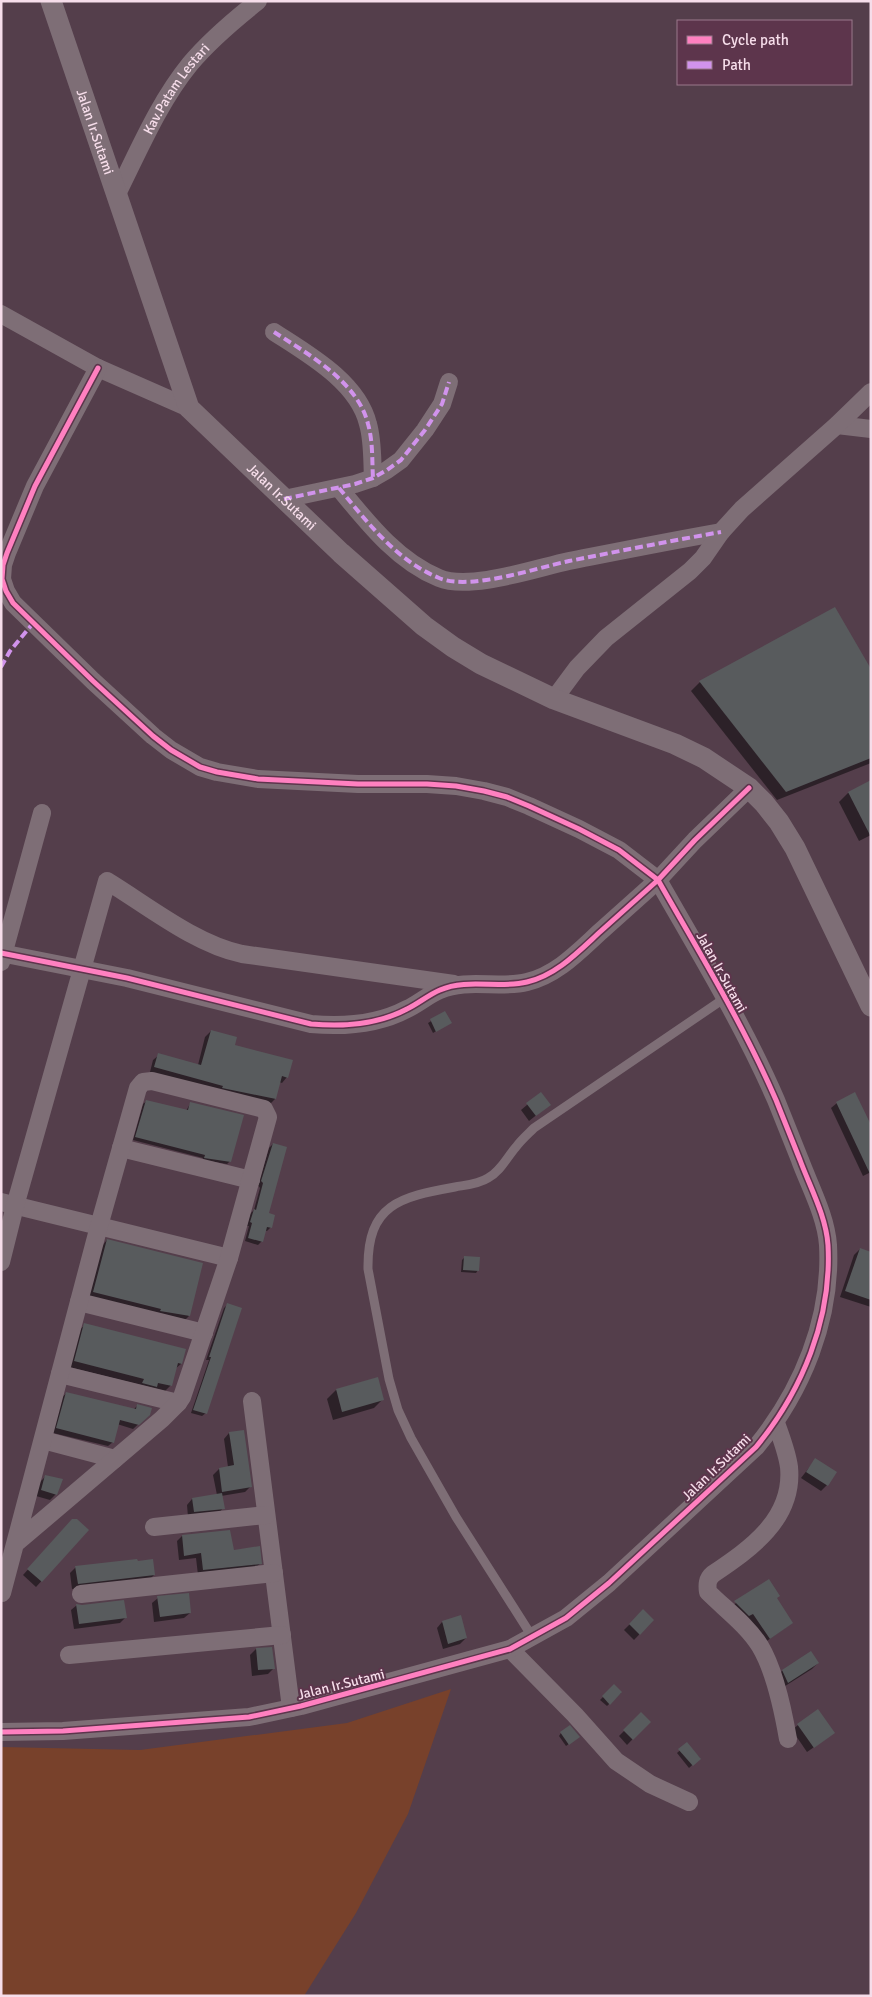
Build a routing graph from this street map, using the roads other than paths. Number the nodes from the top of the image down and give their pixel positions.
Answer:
1 (51, 1) edge
2 (258, 1) edge
3 (117, 194) junction
4 (1, 314) edge
5 (274, 332) dead end
6 (98, 368) junction
7 (449, 382) dead end
8 (871, 392) edge
9 (189, 408) junction
10 (837, 425) junction
11 (871, 429) edge
12 (373, 478) junction
13 (339, 488) junction
14 (284, 499) junction
15 (721, 532) junction
16 (554, 700) junction
17 (749, 788) junction
18 (42, 813) dead end
19 (658, 880) junction
20 (2, 956) edge
21 (82, 969) junction
22 (866, 983) edge
23 (458, 984) junction
24 (725, 998) junction
25 (871, 1006) edge
26 (121, 1148) junction
27 (250, 1180) junction
28 (8, 1204) edge
29 (99, 1226) junction
30 (229, 1258) junction
31 (1, 1262) edge
32 (79, 1302) junction
33 (204, 1333) junction
34 (60, 1374) junction
35 (252, 1401) dead end
36 (178, 1403) junction
37 (776, 1423) junction
38 (43, 1440) junction
39 (115, 1459) junction
40 (266, 1515) junction
41 (154, 1527) dead end
42 (15, 1544) junction
43 (274, 1574) junction
44 (2, 1593) edge
45 (81, 1594) dead end
46 (282, 1634) junction
47 (533, 1638) junction
48 (510, 1650) junction
49 (68, 1655) dead end
50 (291, 1708) junction
51 (1, 1732) edge
52 (788, 1739) dead end
53 (689, 1802) dead end

1 - 3 street, Jalan Ir.Sutami
2 - 3 street, Kav.Patam Lestari
3 - 9 street, Jalan Ir.Sutami
4 - 6 street
5 - 12 street
6 - 9 street
6 - 19 street
7 - 12 street
8 - 10 street
9 - 14 street, Jalan Ir.Sutami
10 - 11 street
10 - 15 street
12 - 13 street
13 - 14 street
13 - 15 street
14 - 16 street, Jalan Ir.Sutami
15 - 16 street
16 - 17 street, Jalan Ir.Sutami
17 - 19 street
17 - 22 street, Jalan Ir.Sutami
18 - 20 street
19 - 23 street
19 - 24 street, Jalan Ir.Sutami
20 - 21 street
21 - 23 street
21 - 23 street
21 - 28 street
22 - 25 street, Jalan Ir.Sutami
24 - 37 street, Jalan Ir.Sutami
24 - 47 lane
26 - 27 street
26 - 27 street
26 - 29 street
27 - 30 street
28 - 29 street
28 - 31 street
29 - 30 street
29 - 32 street
30 - 33 street
32 - 33 street
32 - 34 street
33 - 36 street
34 - 36 street
34 - 38 street
35 - 40 street
36 - 39 street
37 - 47 street, Jalan Ir.Sutami
37 - 52 street
38 - 39 street
38 - 42 street
39 - 42 street
40 - 41 street
40 - 43 street
42 - 44 street
43 - 45 street
43 - 46 street
46 - 49 street
46 - 50 street
47 - 48 street, Jalan Ir.Sutami
48 - 50 street, Jalan Ir.Sutami
48 - 53 street
50 - 51 street, Jalan Ir.Sutami

